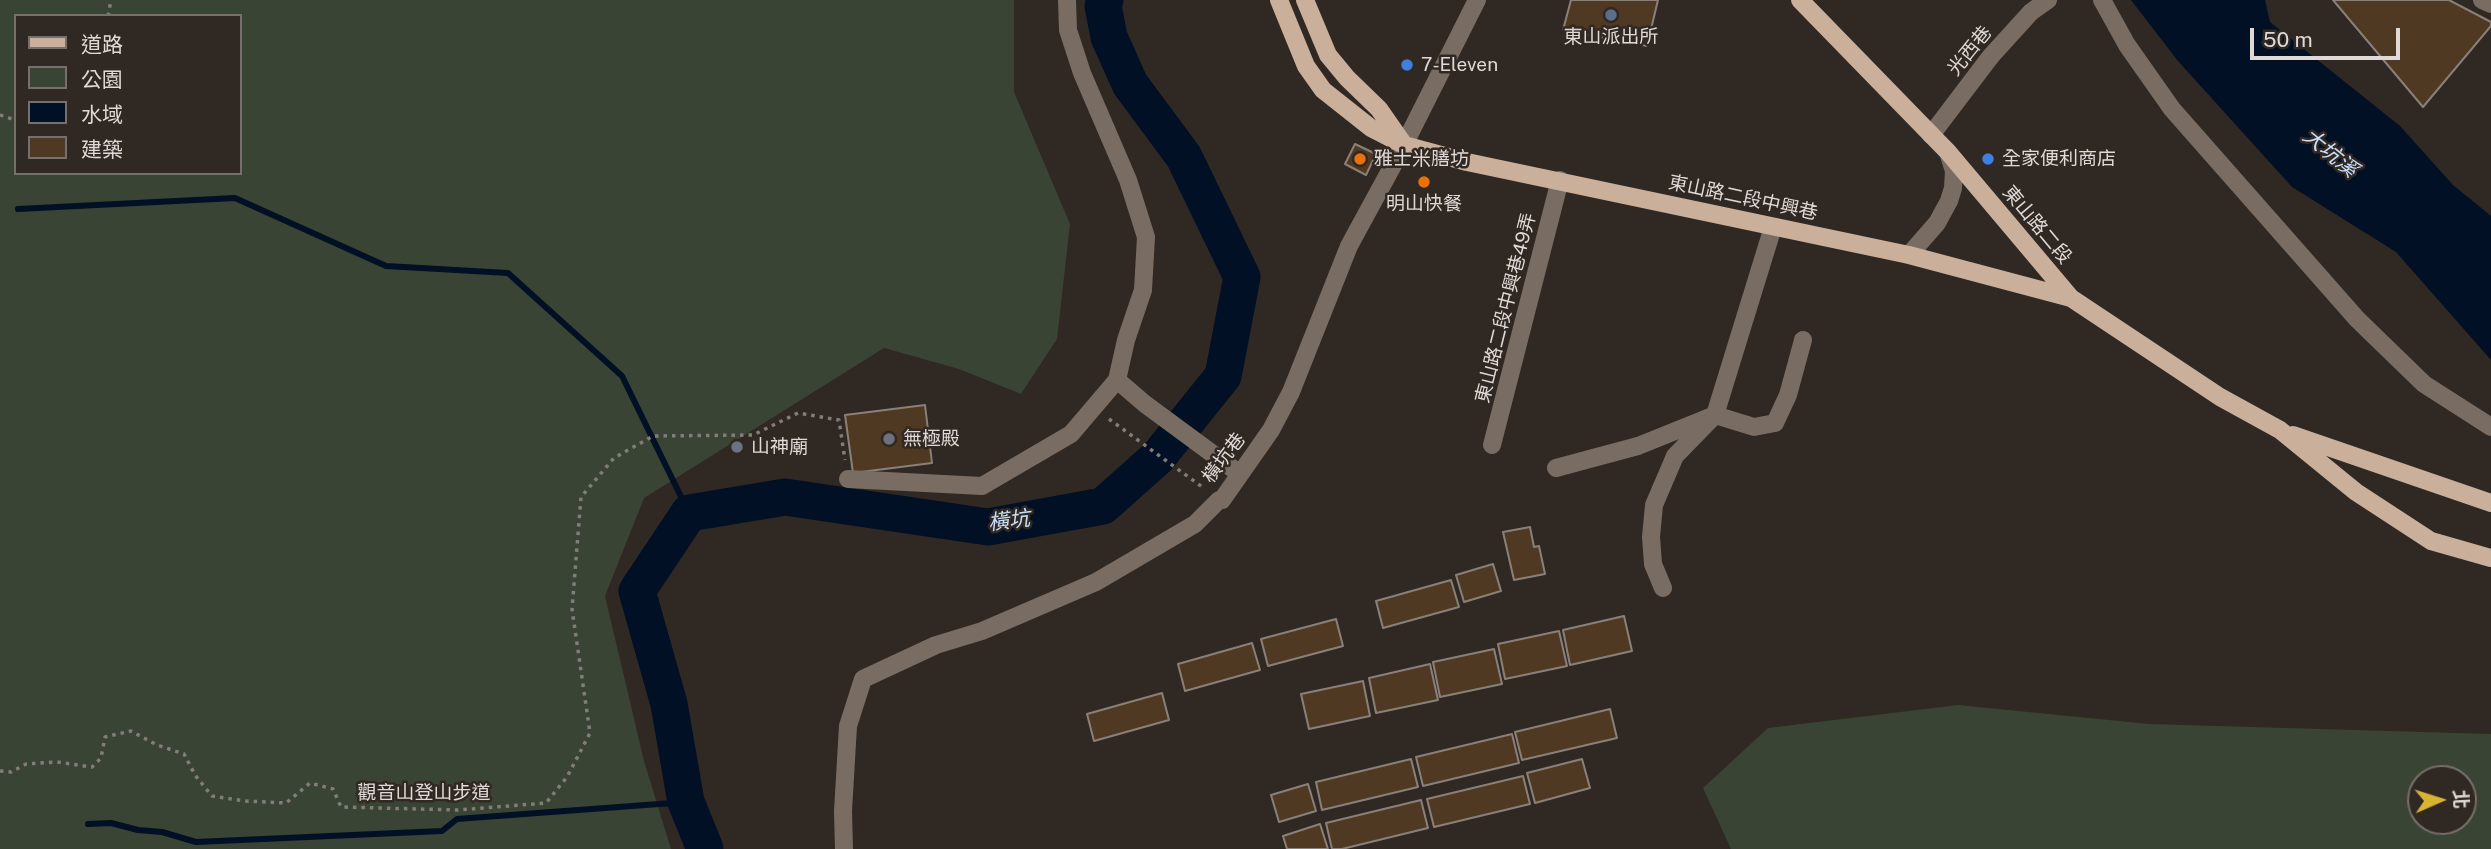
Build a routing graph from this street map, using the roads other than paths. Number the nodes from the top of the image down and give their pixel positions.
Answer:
1 (1067, 0) edge
2 (1279, 0) edge
3 (1306, 0) edge
4 (1477, 0) edge
5 (1800, 0) edge
6 (2048, 0) edge
7 (2102, 0) edge
8 (2482, 0) edge
9 (2491, 4) edge
10 (1931, 135) junction
11 (1405, 145) junction
12 (1948, 152) junction
13 (1560, 180) junction
14 (1773, 227) junction
15 (1909, 255) junction
16 (2071, 298) junction
17 (1803, 340) dead end
18 (1117, 380) junction
19 (1715, 415) junction
20 (2491, 427) edge
21 (2280, 430) junction
22 (1492, 445) dead end
23 (1556, 468) dead end
24 (1240, 474) junction
25 (848, 479) road end
26 (2491, 503) edge
27 (2491, 558) edge
28 (1663, 588) dead end
29 (844, 849) edge

1 - 18 street
2 - 11 main road, 東山路二段中興巷
3 - 11 main road
4 - 11 street, 橫坑巷
5 - 10 main road, 東山路二段
6 - 10 street, 光西巷
7 - 20 street
8 - 9 street
10 - 12 main road, 東山路二段
11 - 13 main road, 東山路二段中興巷
11 - 24 street, 橫坑巷
12 - 15 street
12 - 16 main road, 東山路二段
13 - 14 main road, 東山路二段中興巷
13 - 22 street, 東山路二段中興巷49弄
14 - 15 main road, 東山路二段中興巷
14 - 19 street
15 - 16 main road, 東山路二段中興巷
16 - 21 main road, 東山路二段
17 - 19 street
18 - 24 street
18 - 25 street
19 - 23 street
19 - 28 street
21 - 26 main road, 東山路二段
21 - 27 main road, 東山路二段
24 - 29 street, 橫坑巷

